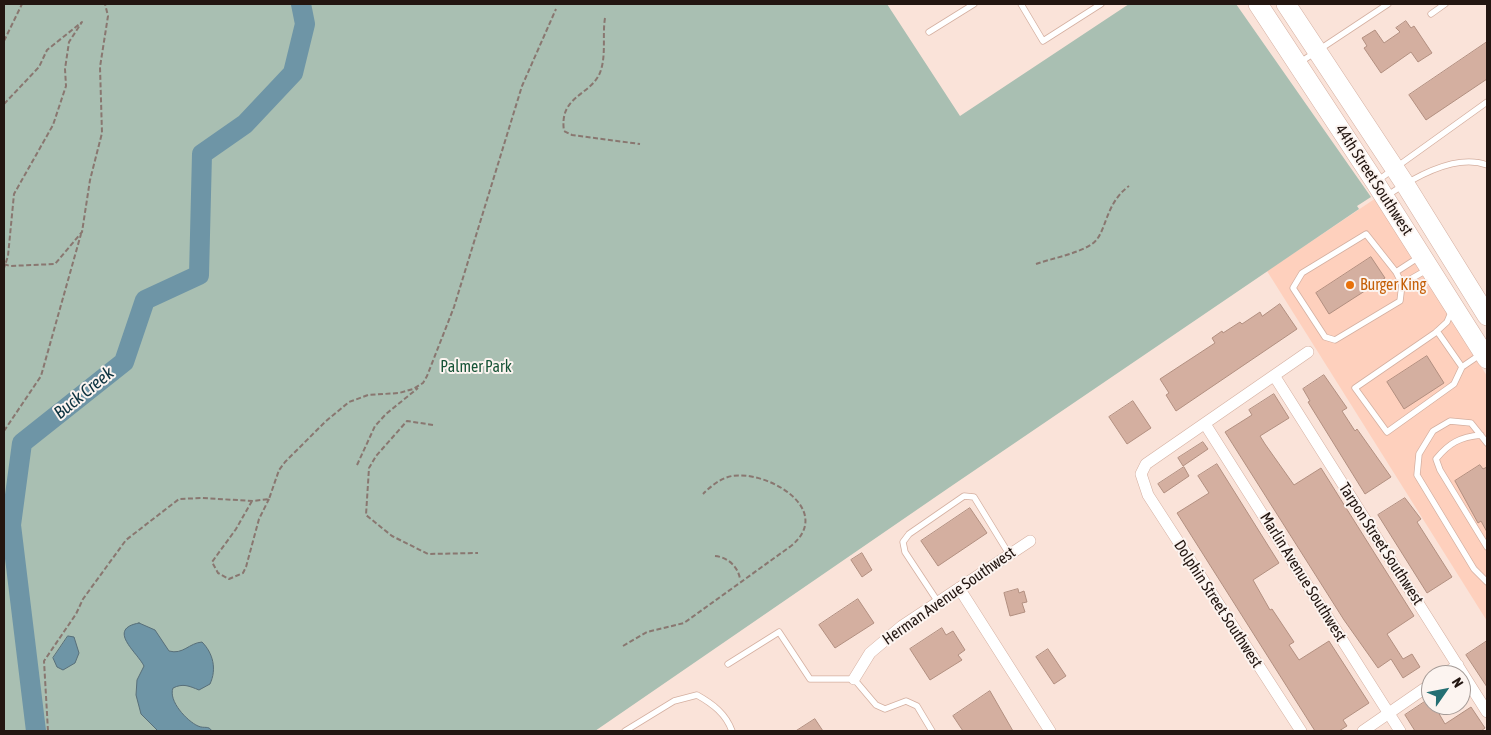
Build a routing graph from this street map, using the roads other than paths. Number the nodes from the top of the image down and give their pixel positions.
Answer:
1 (974, 4) edge
2 (1021, 4) edge
3 (1102, 4) edge
4 (1258, 4) edge
5 (1286, 4) edge
6 (1388, 4) edge
7 (1445, 4) edge
8 (1431, 14) dead end
9 (929, 32) dead end
10 (1316, 50) junction
11 (1298, 64) junction
12 (1487, 102) edge
13 (1487, 165) edge
14 (1400, 176) junction
15 (1380, 189) junction
16 (1436, 257) junction
17 (1396, 272) junction
18 (1402, 284) junction
19 (1454, 306) junction
20 (1487, 316) edge
21 (1437, 331) junction
22 (1308, 352) dead end
23 (1486, 354) edge
24 (1462, 367) junction
25 (1275, 377) junction
26 (1205, 424) junction
27 (1481, 435) junction
28 (1487, 443) edge
29 (1030, 541) dead end
30 (1487, 546) edge
31 (1009, 554) junction
32 (1487, 582) edge
33 (959, 588) junction
34 (938, 602) junction
35 (728, 664) dead end
36 (1458, 665) edge
37 (854, 679) junction
38 (1471, 686) edge
39 (1421, 691) edge
40 (1487, 712) edge
41 (1389, 713) junction
42 (625, 731) edge
43 (732, 731) edge
44 (932, 731) edge
45 (1050, 731) edge
46 (1301, 731) edge
47 (1363, 731) edge
48 (1400, 731) edge

1 - 9 lane
2 - 3 lane
4 - 11 main road, 44th Street Southwest
5 - 10 main road, 44th Street Southwest
6 - 10 lane
7 - 8 lane
10 - 11 lane
10 - 14 main road, 44th Street Southwest
11 - 15 main road, 44th Street Southwest
12 - 14 lane
13 - 14 lane
14 - 15 lane
14 - 15 lane
14 - 16 main road, 44th Street Southwest
15 - 16 main road, 44th Street Southwest
16 - 17 lane
16 - 18 lane
16 - 19 main road, 44th Street Southwest
16 - 20 main road, 44th Street Southwest
17 - 18 lane
17 - 18 lane
19 - 21 lane
19 - 23 main road, 44th Street Southwest
21 - 24 lane
21 - 24 lane
22 - 25 street
23 - 24 lane
25 - 26 street
25 - 36 street, Tarpon Street Southwest
26 - 41 street, Marlin Avenue Southwest
26 - 46 street, Dolphin Street Southwest
27 - 28 lane
27 - 30 lane
27 - 32 lane
29 - 31 street, Herman Avenue Southwest
31 - 33 street, Herman Avenue Southwest
31 - 34 lane
33 - 34 street, Herman Avenue Southwest
33 - 45 street
34 - 37 street, Herman Avenue Southwest
35 - 37 lane
37 - 44 lane
38 - 40 street, Tarpon Street Southwest
39 - 41 street
41 - 47 street
41 - 48 street, Marlin Avenue Southwest
42 - 43 lane

